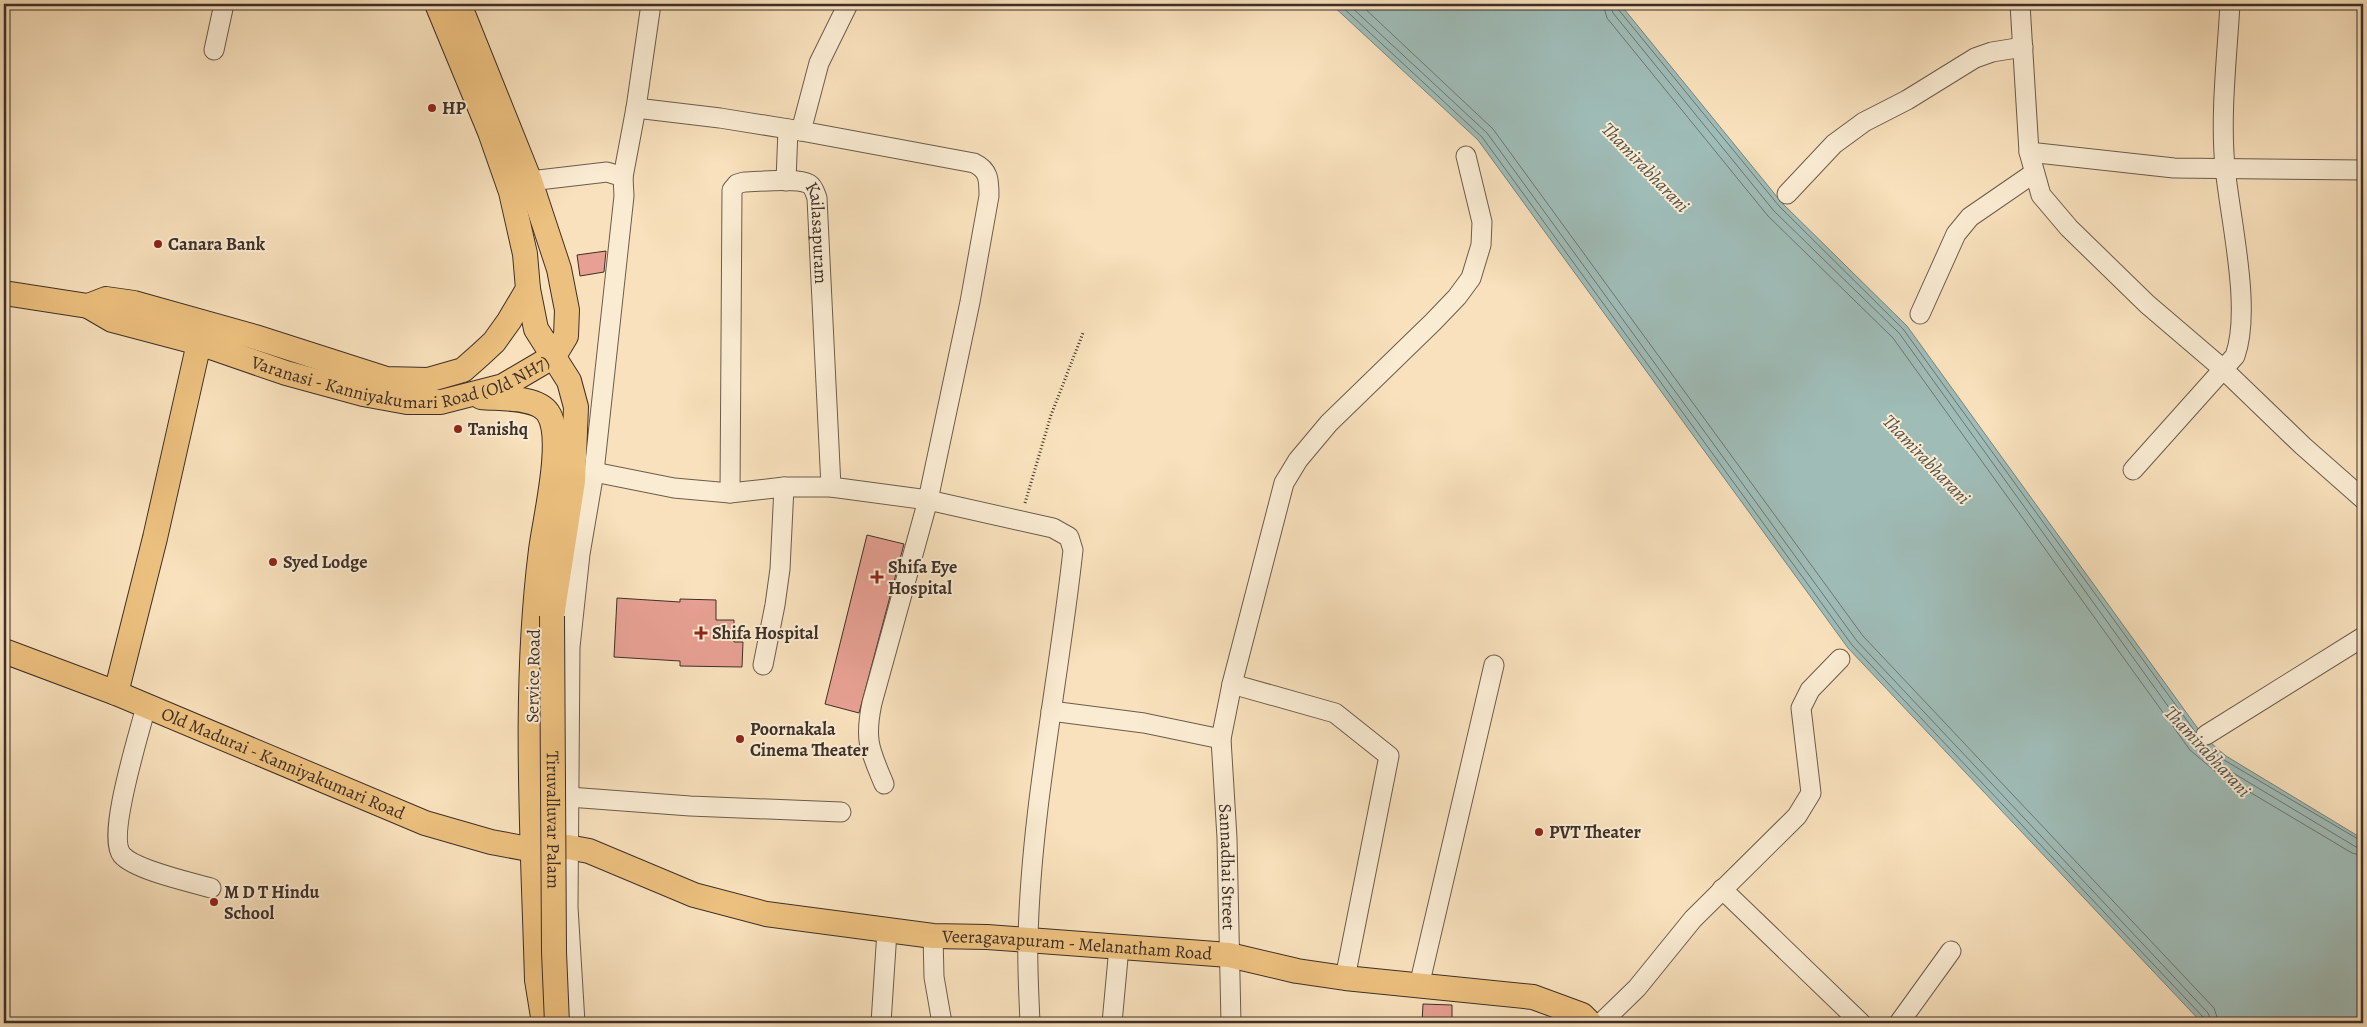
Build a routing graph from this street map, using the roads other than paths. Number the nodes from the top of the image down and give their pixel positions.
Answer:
1 (224, 4) edge
2 (437, 4) edge
3 (458, 4) edge
4 (651, 4) edge
5 (848, 4) edge
6 (2020, 4) edge
7 (2230, 4) edge
8 (2023, 47) junction
9 (214, 50) dead end
10 (636, 108) junction
11 (795, 130) junction
12 (2029, 152) junction
13 (1466, 156) dead end
14 (2225, 167) junction
15 (2363, 170) edge
16 (2034, 173) junction
17 (623, 177) junction
18 (530, 181) junction
19 (786, 182) junction
20 (1787, 194) dead end
21 (528, 289) junction
22 (4, 293) edge
23 (88, 306) junction
24 (1920, 314) dead end
25 (198, 343) junction
26 (554, 356) junction
27 (2223, 369) junction
28 (471, 396) junction
29 (2134, 470) dead end
30 (594, 472) junction
31 (784, 487) junction
32 (831, 487) junction
33 (730, 492) junction
34 (2363, 499) edge
35 (928, 500) junction
36 (2363, 638) edge
37 (4, 651) edge
38 (1840, 658) dead end
39 (763, 665) dead end
40 (1494, 665) dead end
41 (1232, 684) junction
42 (116, 693) junction
43 (146, 706) junction
44 (1051, 711) junction
45 (2206, 735) dead end
46 (1221, 739) junction
47 (884, 784) dead end
48 (569, 797) junction
49 (842, 812) dead end
50 (568, 847) junction
51 (534, 850) junction
52 (211, 888) dead end
53 (1722, 889) junction
54 (887, 931) junction
55 (932, 936) junction
56 (1028, 940) junction
57 (1119, 947) junction
58 (1951, 951) dead end
59 (1229, 955) junction
60 (1345, 978) junction
61 (1418, 986) junction
62 (544, 1023) edge
63 (558, 1023) edge
64 (575, 1023) edge
65 (881, 1023) edge
66 (942, 1023) edge
67 (1030, 1023) edge
68 (1112, 1023) edge
69 (1231, 1023) edge
70 (1590, 1023) edge
71 (1601, 1023) edge
72 (1861, 1023) edge
73 (1899, 1023) edge

1 - 9 street
2 - 21 main road
3 - 18 main road, Varanasi - Kanniyakumari Road (Old NH7)
4 - 10 street
5 - 11 street
6 - 8 street
7 - 14 street
8 - 12 street
8 - 20 street
10 - 11 street
10 - 17 street
11 - 19 street
11 - 35 street
12 - 14 street
12 - 16 street
13 - 41 street, Sannadhai Street
14 - 15 street
14 - 27 street
16 - 24 street
16 - 27 street
17 - 18 street
17 - 30 street
18 - 26 main road, Varanasi - Kanniyakumari Road (Old NH7)
19 - 32 street, Kailasapuram
19 - 33 street, Kailasapuram
21 - 23 main road, Varanasi - Kanniyakumari Road (Old NH7)
21 - 26 main road, Tiruvalluvar Palam
22 - 23 main road, Varanasi - Kanniyakumari Road (Old NH7)
23 - 25 main road, Varanasi - Kanniyakumari Road (Old NH7)
25 - 28 main road, Varanasi - Kanniyakumari Road (Old NH7)
25 - 42 main road
26 - 28 main road, Varanasi - Kanniyakumari Road (Old NH7)
26 - 63 main road, Tiruvalluvar Palam, bridge
27 - 29 street
27 - 34 street
28 - 51 main road, Service Road
30 - 33 street
30 - 48 street
31 - 32 street
31 - 33 street
31 - 39 street
32 - 35 street
35 - 44 street
35 - 47 street
36 - 45 street
37 - 42 main road, Old Madurai - Kanniyakumari Road
38 - 53 street
40 - 61 street
41 - 46 street, Sannadhai Street
41 - 60 street
42 - 43 main road, Old Madurai - Kanniyakumari Road
43 - 51 main road, Old Madurai - Kanniyakumari Road
43 - 52 street
44 - 46 street
44 - 56 street
46 - 59 street, Sannadhai Street
48 - 49 street
48 - 50 street
50 - 51 main road, Old Madurai - Kanniyakumari Road
50 - 54 main road, Veeragavapuram - Melanatham Road
50 - 64 street
51 - 62 main road, Service Road
53 - 71 street
53 - 72 street
54 - 55 main road, Veeragavapuram - Melanatham Road
54 - 65 street
55 - 56 main road, Veeragavapuram - Melanatham Road
55 - 66 street
56 - 57 main road, Veeragavapuram - Melanatham Road
56 - 67 street
57 - 59 main road, Veeragavapuram - Melanatham Road
57 - 68 street
58 - 73 street
59 - 60 main road, Veeragavapuram - Melanatham Road
59 - 69 street, Sannadhai Street
60 - 61 main road, Veeragavapuram - Melanatham Road
61 - 70 main road, Veeragavapuram - Melanatham Road

